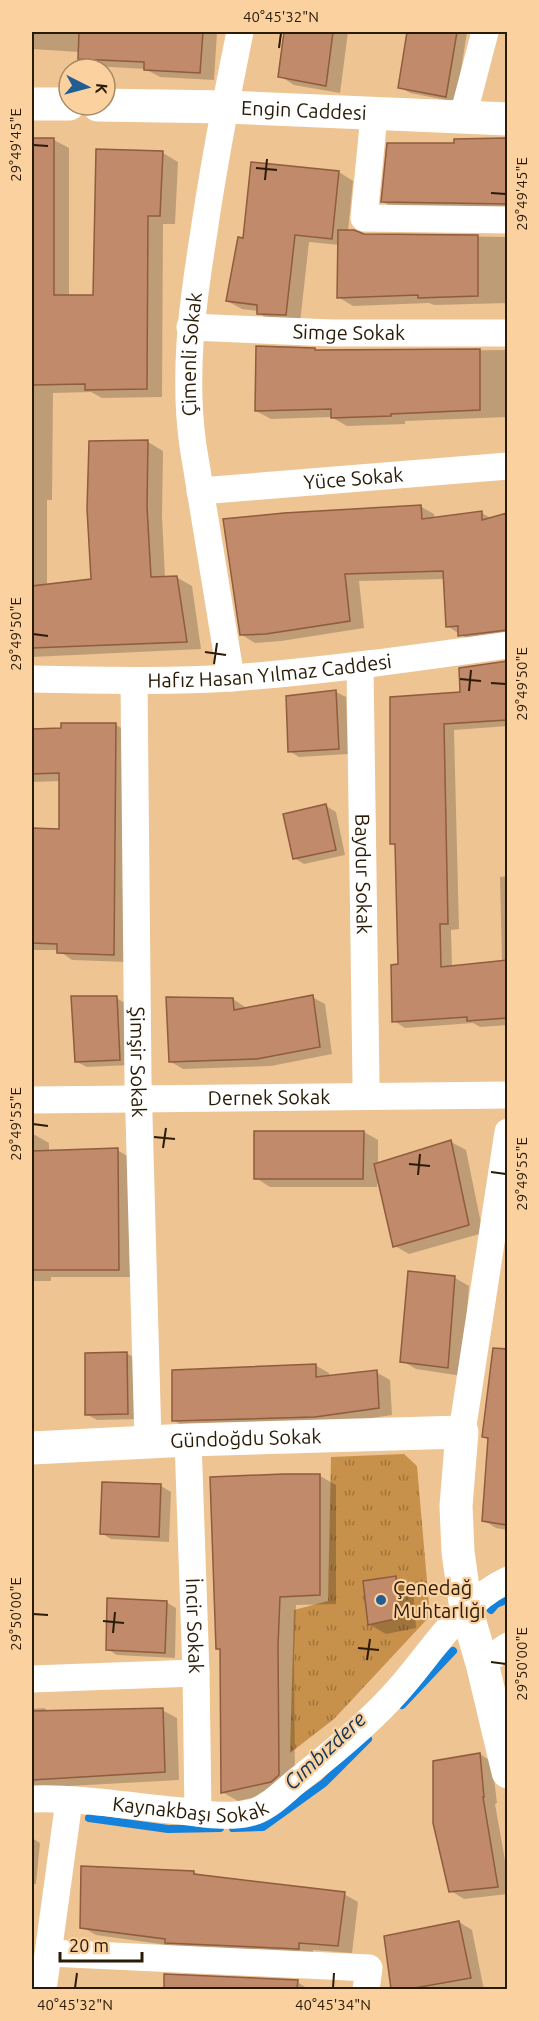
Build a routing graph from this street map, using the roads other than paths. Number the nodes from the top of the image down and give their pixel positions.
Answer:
1 (240, 32) edge
2 (485, 32) edge
3 (32, 104) edge
4 (57, 104) edge
5 (117, 105) edge
6 (225, 107) junction
7 (374, 115) junction
8 (463, 116) junction
9 (507, 119) edge
10 (507, 220) edge
11 (190, 327) junction
12 (507, 333) edge
13 (507, 466) edge
14 (200, 491) junction
15 (507, 645) edge
16 (360, 666) junction
17 (231, 678) junction
18 (32, 679) edge
19 (134, 681) junction
20 (507, 1080) edge
21 (32, 1082) edge
22 (366, 1082) junction
23 (138, 1091) junction
24 (507, 1095) edge
25 (32, 1100) edge
26 (507, 1132) edge
27 (500, 1242) edge
28 (462, 1432) junction
29 (188, 1440) junction
30 (148, 1442) junction
31 (32, 1448) edge
32 (507, 1580) edge
33 (466, 1609) junction
34 (495, 1654) edge
35 (196, 1672) junction
36 (32, 1678) edge
37 (507, 1772) edge
38 (32, 1799) edge
39 (69, 1801) junction
40 (198, 1813) junction
41 (49, 1953) junction
42 (43, 1989) edge
43 (366, 1989) edge

1 - 6 street, Çimenli Sokak
2 - 8 street
3 - 4 street
5 - 6 street, Engin Caddesi
6 - 7 street, Engin Caddesi
6 - 11 street, Çimenli Sokak
7 - 8 street, Engin Caddesi
7 - 10 street
8 - 9 street, Engin Caddesi
11 - 12 street, Simge Sokak
11 - 14 street, Çimenli Sokak
13 - 14 street, Yüce Sokak
14 - 17 street, Çimenli Sokak
15 - 16 street, Hafız Hasan Yılmaz Caddesi
16 - 17 street, Hafız Hasan Yılmaz Caddesi
16 - 22 street, Baydur Sokak
17 - 19 street, Hafız Hasan Yılmaz Caddesi
18 - 19 street, Hafız Hasan Yılmaz Caddesi
19 - 23 street, Şimşir Sokak
20 - 22 street, Dernek Sokak
21 - 23 street, Dernek Sokak
22 - 23 street, Dernek Sokak
23 - 24 street, Dernek Sokak
23 - 25 street, Dernek Sokak
23 - 30 street, Şimşir Sokak
26 - 27 street
27 - 28 street
28 - 29 street, Gündoğdu Sokak
28 - 33 street
29 - 30 street, Gündoğdu Sokak
29 - 35 street, İncir Sokak
30 - 31 street, Gündoğdu Sokak
32 - 33 street, Kaynakbaşı Sokak
33 - 34 street
33 - 40 street, Kaynakbaşı Sokak
34 - 37 street
35 - 36 street
35 - 40 street, İncir Sokak
38 - 39 street, Kaynakbaşı Sokak
39 - 40 street, Kaynakbaşı Sokak
39 - 41 street
41 - 42 street
41 - 43 street

